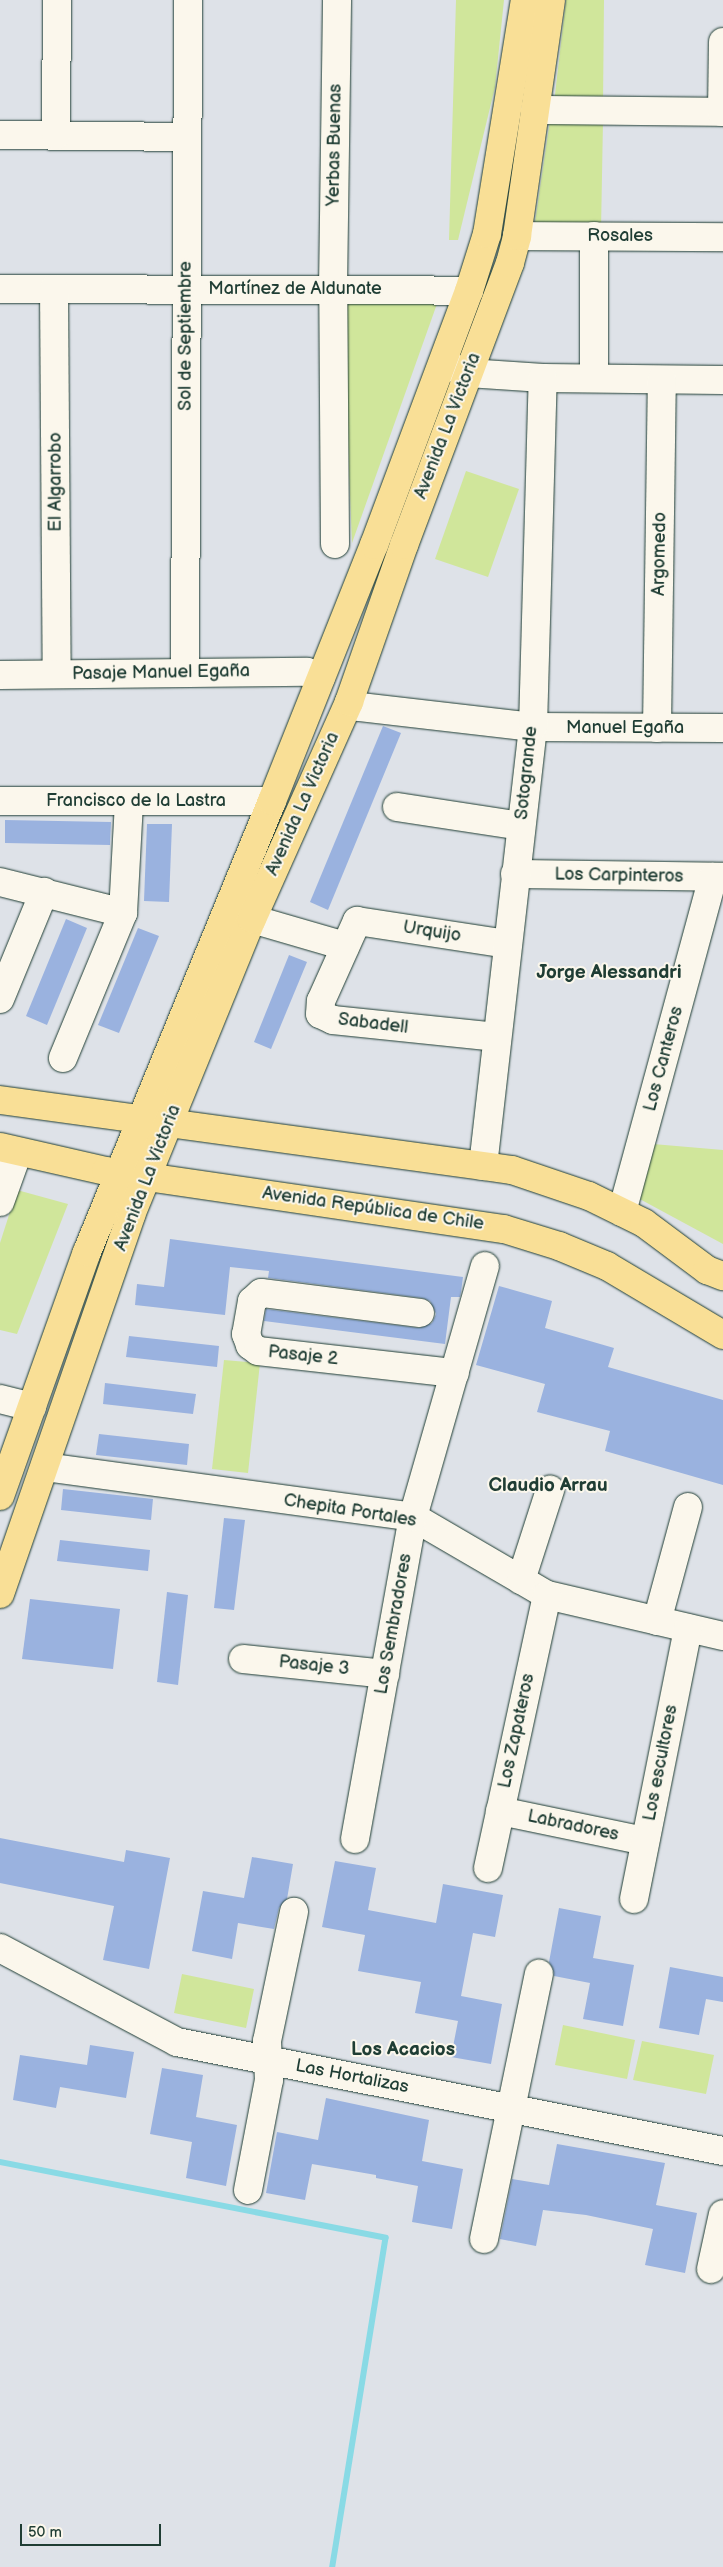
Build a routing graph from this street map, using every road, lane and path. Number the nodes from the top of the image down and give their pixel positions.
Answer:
1 (57, 0) edge
2 (188, 0) edge
3 (337, 0) edge
4 (526, 0) edge
5 (551, 0) edge
6 (723, 42) edge
7 (535, 110) junction
8 (723, 112) edge
9 (0, 135) edge
10 (56, 135) junction
11 (187, 137) junction
12 (517, 236) junction
13 (594, 236) junction
14 (723, 237) edge
15 (0, 289) edge
16 (54, 289) junction
17 (186, 289) junction
18 (333, 289) junction
19 (469, 291) junction
20 (442, 363) junction
21 (468, 373) junction
22 (543, 378) junction
23 (594, 378) junction
24 (662, 380) junction
25 (723, 380) edge
26 (335, 544) dead end
27 (185, 673) junction
28 (58, 674) junction
29 (0, 675) edge
30 (321, 678) junction
31 (349, 702) junction
32 (533, 727) junction
33 (657, 728) junction
34 (723, 728) edge
35 (0, 801) edge
36 (129, 801) junction
37 (272, 801) junction
38 (397, 807) dead end
39 (521, 826) junction
40 (515, 874) junction
41 (718, 877) edge
42 (0, 882) edge
43 (44, 892) junction
44 (123, 913) junction
45 (252, 919) junction
46 (357, 920) joint
47 (507, 944) junction
48 (345, 946) junction
49 (0, 999) edge
50 (496, 1036) junction
51 (63, 1058) dead end
52 (0, 1100) edge
53 (140, 1120) junction
54 (170, 1124) junction
55 (9, 1149) edge
56 (483, 1166) junction
57 (119, 1172) junction
58 (148, 1176) junction
59 (0, 1202) edge
60 (622, 1212) junction
61 (485, 1266) dead end
62 (723, 1276) edge
63 (420, 1313) dead end
64 (723, 1335) edge
65 (455, 1373) junction
66 (0, 1398) edge
67 (32, 1407) junction
68 (45, 1467) junction
69 (550, 1490) dead end
70 (0, 1496) edge
71 (688, 1507) dead end
72 (413, 1517) junction
73 (521, 1580) junction
74 (0, 1594) edge
75 (547, 1595) junction
76 (657, 1621) junction
77 (688, 1628) junction
78 (723, 1636) edge
79 (243, 1659) dead end
80 (385, 1674) junction
81 (500, 1811) junction
82 (355, 1839) dead end
83 (645, 1841) junction
84 (488, 1868) dead end
85 (634, 1899) dead end
86 (294, 1912) dead end
87 (0, 1948) edge
88 (539, 1974) dead end
89 (266, 2061) junction
90 (509, 2108) junction
91 (723, 2150) edge
92 (248, 2190) dead end
93 (723, 2214) edge
94 (484, 2239) dead end
95 (711, 2269) dead end

1 - 10 street
2 - 11 street, Sol de Septiembre
3 - 18 street, Yerbas Buenas
4 - 19 main road, Avenida La Victoria
5 - 7 main road, Avenida La Victoria
6 - 8 street
7 - 8 street
7 - 12 main road, Avenida La Victoria
9 - 10 street
10 - 11 street
11 - 17 street, Sol de Septiembre
12 - 13 street, Rosales
12 - 21 main road, Avenida La Victoria
13 - 14 street, Rosales
13 - 23 street
15 - 16 street, Martínez de Aldunate
16 - 17 street, Martínez de Aldunate
16 - 28 street, El Algarrobo
17 - 18 street, Martínez de Aldunate
17 - 27 street, Sol de Septiembre
18 - 19 street, Martínez de Aldunate
18 - 26 street, Yerbas Buenas
19 - 20 main road, Avenida La Victoria
20 - 21 street
20 - 30 main road, Avenida La Victoria
21 - 22 street
21 - 31 main road, Avenida La Victoria
22 - 23 street
22 - 32 street, Sotogrande
23 - 24 street
24 - 25 street
24 - 33 street, Argomedo
27 - 28 street, Pasaje Manuel Egaña
27 - 30 street, Pasaje Manuel Egaña
28 - 29 street, Pasaje Manuel Egaña
30 - 37 main road, Avenida La Victoria
31 - 32 street, Manuel Egaña
31 - 45 main road, Avenida La Victoria
32 - 33 street, Manuel Egaña
32 - 39 street, Sotogrande
33 - 34 street, Manuel Egaña
35 - 36 street, Francisco de la Lastra
36 - 37 street, Francisco de la Lastra
36 - 44 street
37 - 53 main road, Avenida La Victoria
38 - 39 street
39 - 40 street, Sotogrande
40 - 41 street, Los Carpinteros
40 - 47 street, Sotogrande
41 - 60 street, Los Canteros
42 - 43 street
43 - 44 street
43 - 49 street
44 - 51 street
45 - 48 street
45 - 54 main road, Avenida La Victoria
46 - 47 street, Urquijo
46 - 48 street, Sabadell
47 - 50 street, Sotogrande
48 - 50 street, Sabadell
50 - 56 street, Sotogrande
52 - 53 main road
53 - 54 main road
53 - 57 main road, Avenida La Victoria
54 - 56 main road
54 - 58 main road, Avenida La Victoria
55 - 57 main road, Avenida República de Chile
55 - 59 street
56 - 60 main road
57 - 58 main road, Avenida República de Chile
57 - 67 main road, Avenida La Victoria
58 - 64 main road, Avenida República de Chile
58 - 68 main road, Avenida La Victoria
60 - 62 main road
61 - 65 street, Los Sembradores
63 - 65 street, Pasaje 2
65 - 72 street, Los Sembradores
66 - 67 street
67 - 70 main road, Avenida La Victoria
68 - 72 street, Chepita Portales
68 - 74 main road, Avenida La Victoria
69 - 73 street
71 - 76 street
72 - 73 street, Chepita Portales
72 - 80 street, Los Sembradores
73 - 75 street, Chepita Portales
75 - 76 street, Chepita Portales
75 - 81 street, Los Zapateros
76 - 77 street, Chepita Portales
77 - 78 street, Chepita Portales
77 - 83 street, Los escultores
79 - 80 street, Pasaje 3
80 - 82 street, Los Sembradores
81 - 83 street, Labradores
81 - 84 street, Los Zapateros
83 - 85 street, Los escultores
86 - 89 street
87 - 89 street, Las Hortalizas
88 - 90 street
89 - 90 street, Las Hortalizas
89 - 92 street
90 - 91 street, Las Hortalizas
90 - 94 street
93 - 95 street

